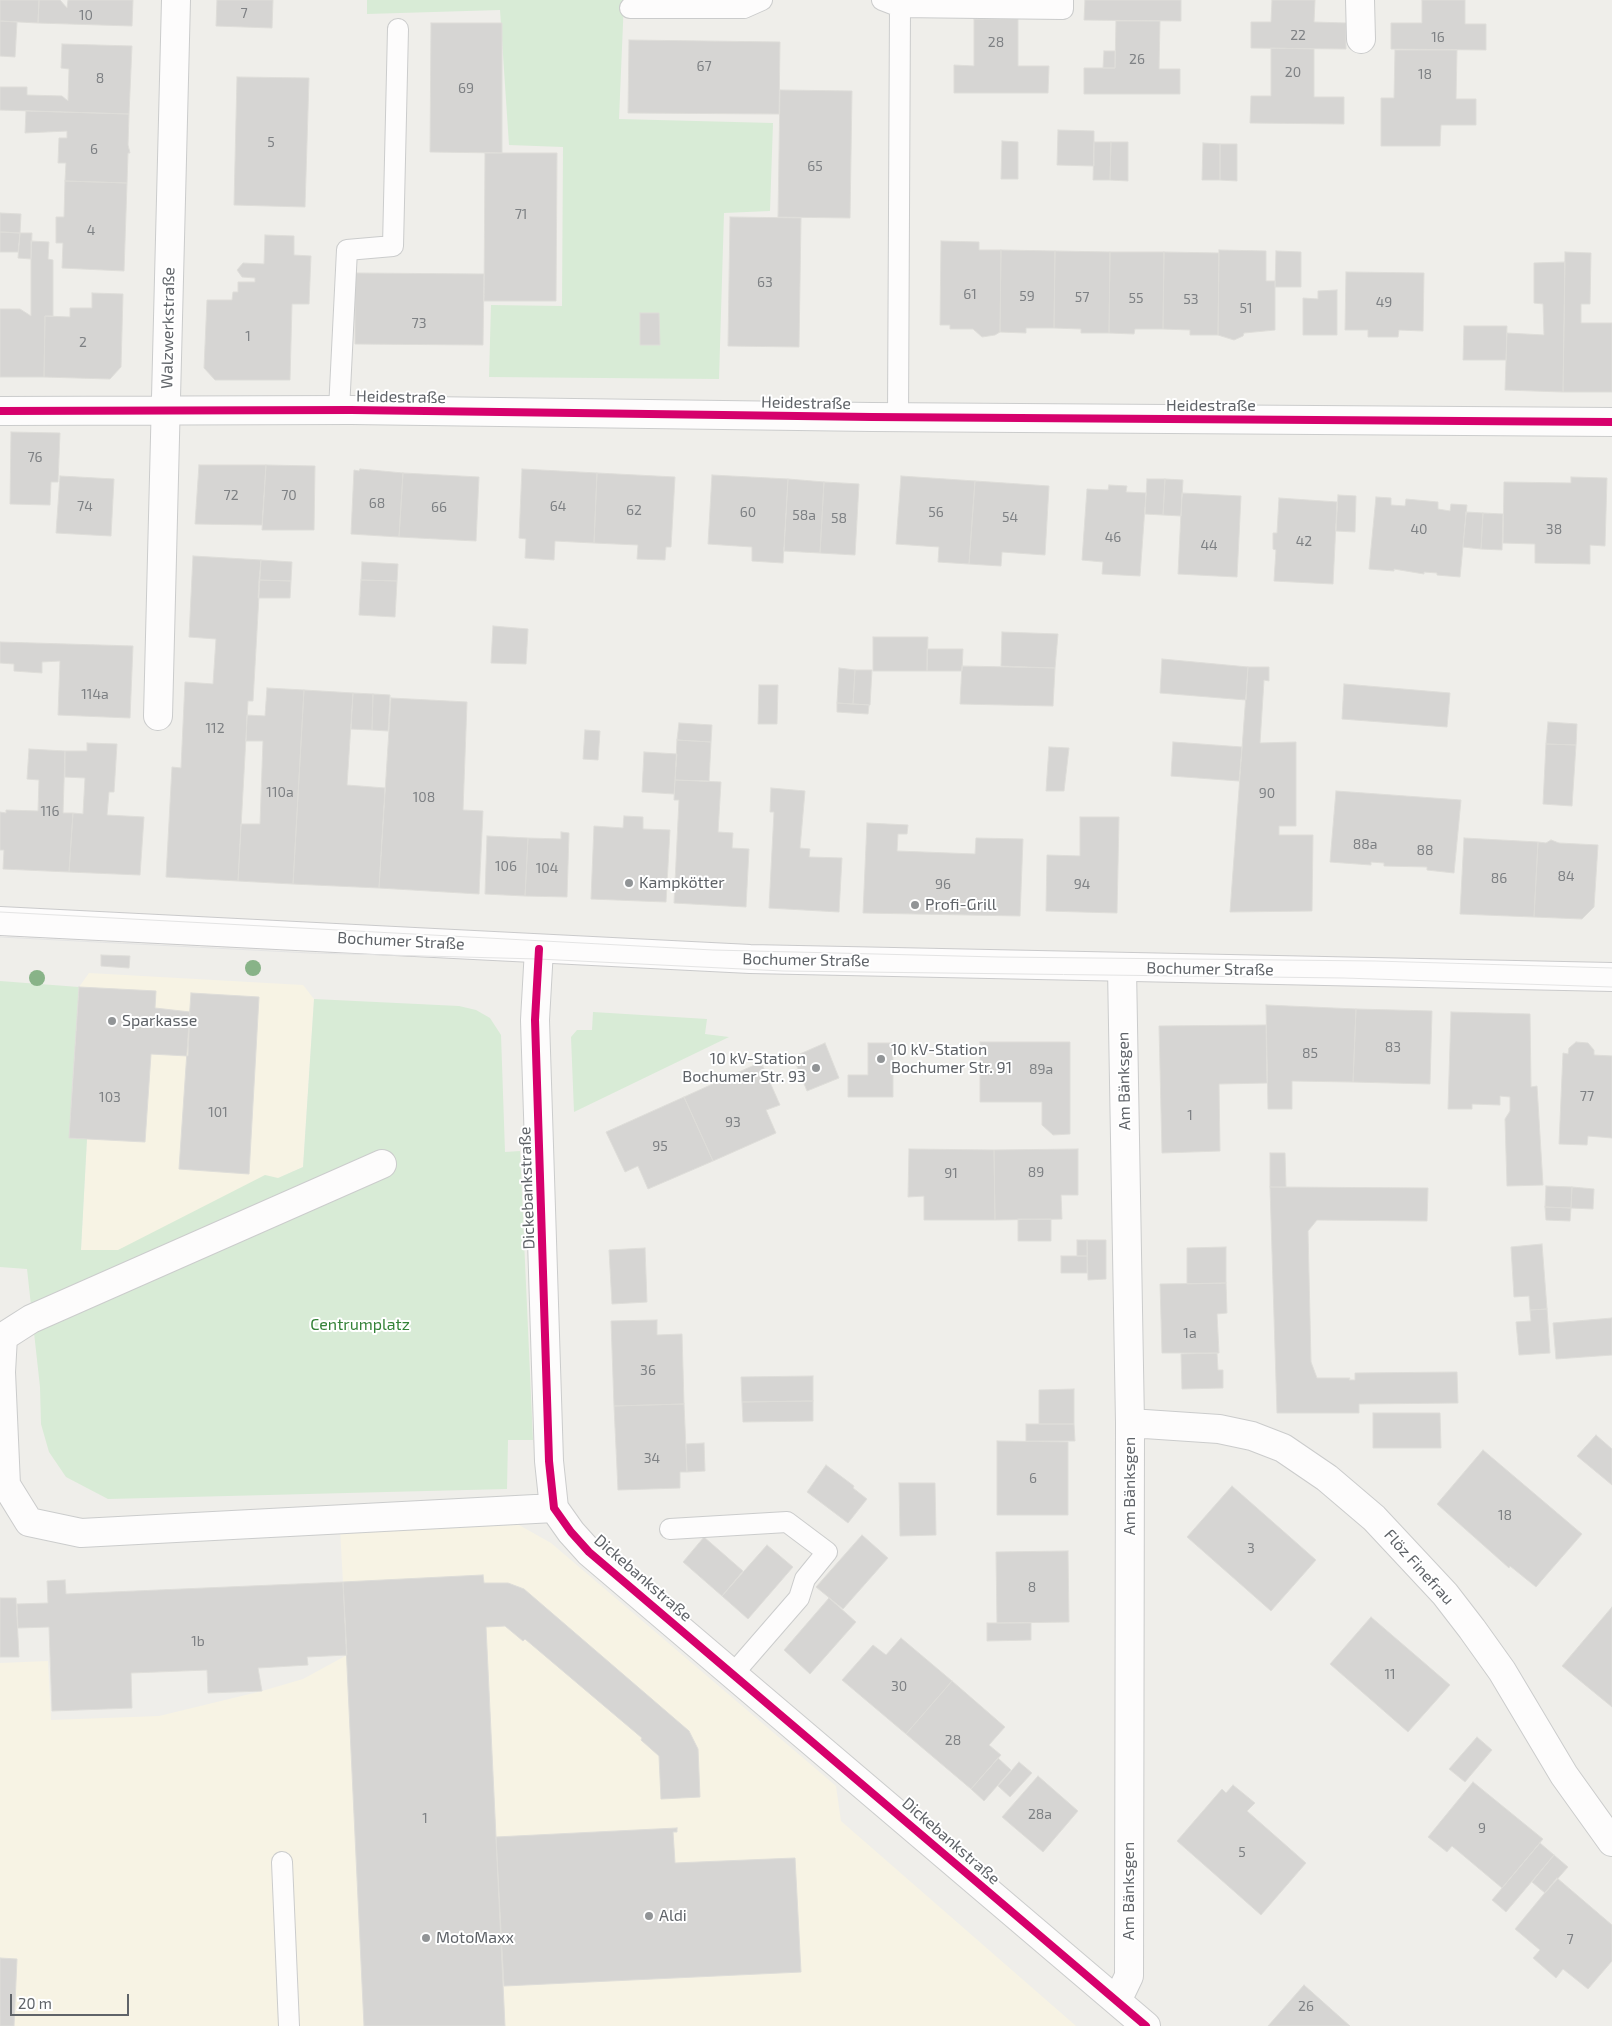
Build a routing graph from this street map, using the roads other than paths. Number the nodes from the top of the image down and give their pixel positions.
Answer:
1 (176, 0) edge
2 (762, 0) edge
3 (1063, 0) edge
4 (1360, 0) edge
5 (891, 3) edge
6 (630, 8) dead end
7 (398, 29) dead end
8 (1361, 39) dead end
9 (339, 410) junction
10 (0, 411) edge
11 (166, 411) junction
12 (898, 417) junction
13 (1612, 422) edge
14 (158, 716) dead end
15 (0, 921) edge
16 (539, 949) junction
17 (1122, 968) junction
18 (1612, 977) edge
19 (382, 1164) dead end
20 (1130, 1423) junction
21 (554, 1508) junction
22 (670, 1529) dead end
23 (733, 1674) junction
24 (1612, 1842) edge
25 (282, 1862) dead end
26 (1117, 2001) junction
27 (290, 2026) edge
28 (1146, 2026) edge

1 - 11 street, Walzwerkstraße
2 - 6 lane
3 - 5 lane
4 - 8 street
5 - 12 lane
7 - 9 lane
9 - 11 street, Heidestraße
9 - 12 street, Heidestraße
10 - 11 street, Heidestraße
11 - 14 street, Walzwerkstraße
12 - 13 street, Heidestraße
15 - 16 street, Bochumer Straße
16 - 17 street, Bochumer Straße
16 - 21 street, Dickebankstraße
17 - 18 street, Bochumer Straße
17 - 20 street, Am Bänksgen
19 - 21 street
20 - 24 street, Flöz Finefrau
20 - 26 street, Am Bänksgen
21 - 23 street, Dickebankstraße
22 - 23 lane
23 - 26 street, Dickebankstraße
25 - 27 lane
26 - 28 street, Dickebankstraße

